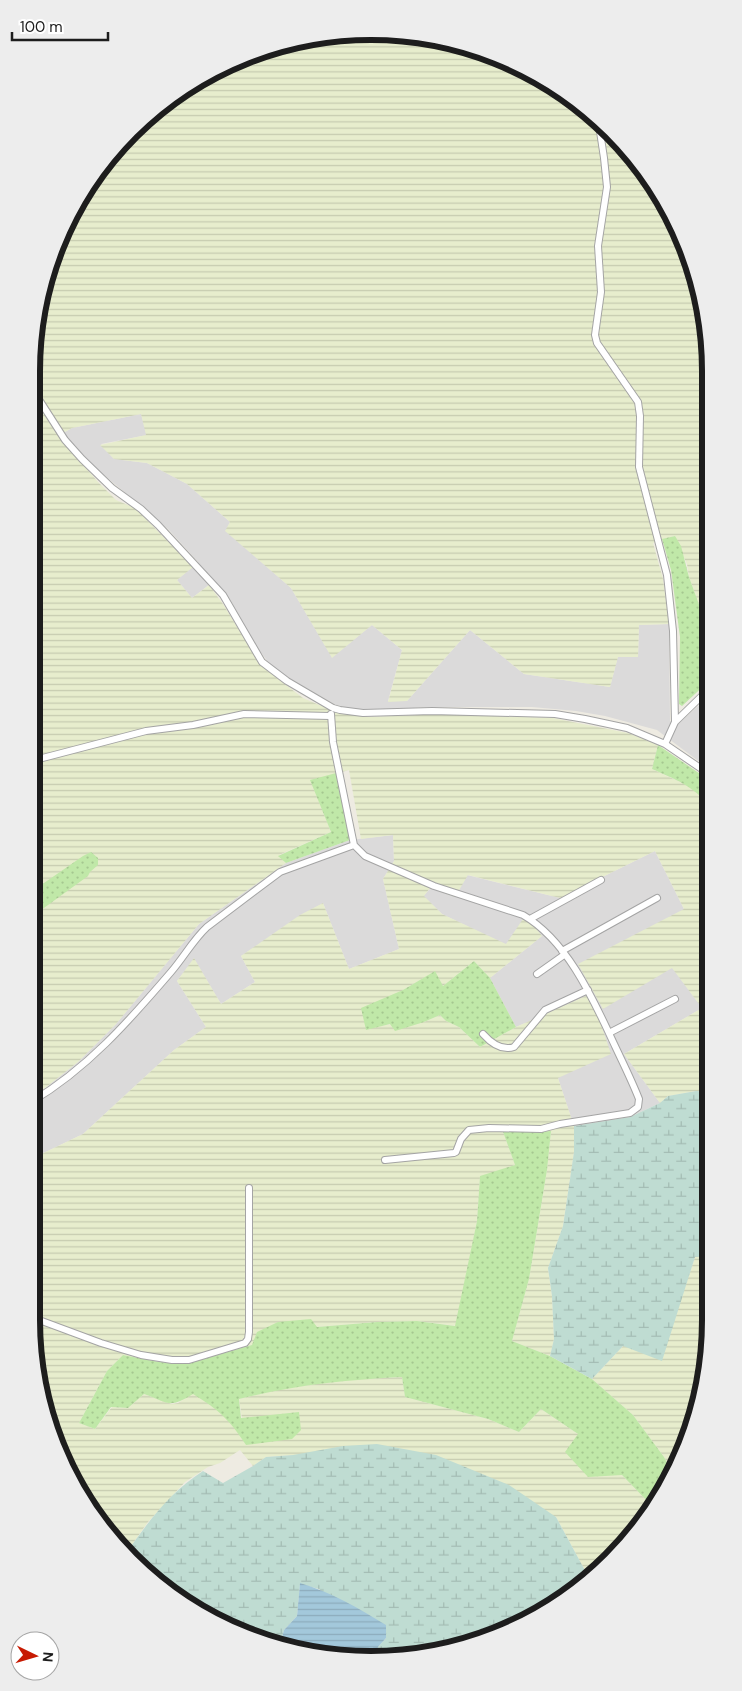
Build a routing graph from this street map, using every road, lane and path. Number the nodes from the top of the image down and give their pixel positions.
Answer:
1 (600, 132) edge
2 (40, 401) edge
3 (702, 696) edge
4 (332, 708) junction
5 (330, 716) junction
6 (675, 722) junction
7 (665, 744) junction
8 (40, 759) edge
9 (702, 769) edge
10 (354, 845) junction
11 (601, 880) dead end
12 (657, 898) dead end
13 (530, 919) junction
14 (563, 953) junction
15 (537, 974) dead end
16 (588, 990) junction
17 (675, 999) dead end
18 (609, 1033) junction
19 (483, 1034) dead end
20 (40, 1096) edge
21 (385, 1160) dead end
22 (249, 1188) dead end
23 (40, 1320) edge

1 - 6 street
2 - 4 street
3 - 6 street
4 - 5 street
4 - 7 street
5 - 8 street
5 - 10 street
6 - 7 street
7 - 9 street
10 - 13 street
10 - 20 street
11 - 13 street
12 - 14 street
13 - 14 street
14 - 15 street
14 - 16 street
16 - 18 street
16 - 19 street
17 - 18 street
18 - 21 street
22 - 23 street

